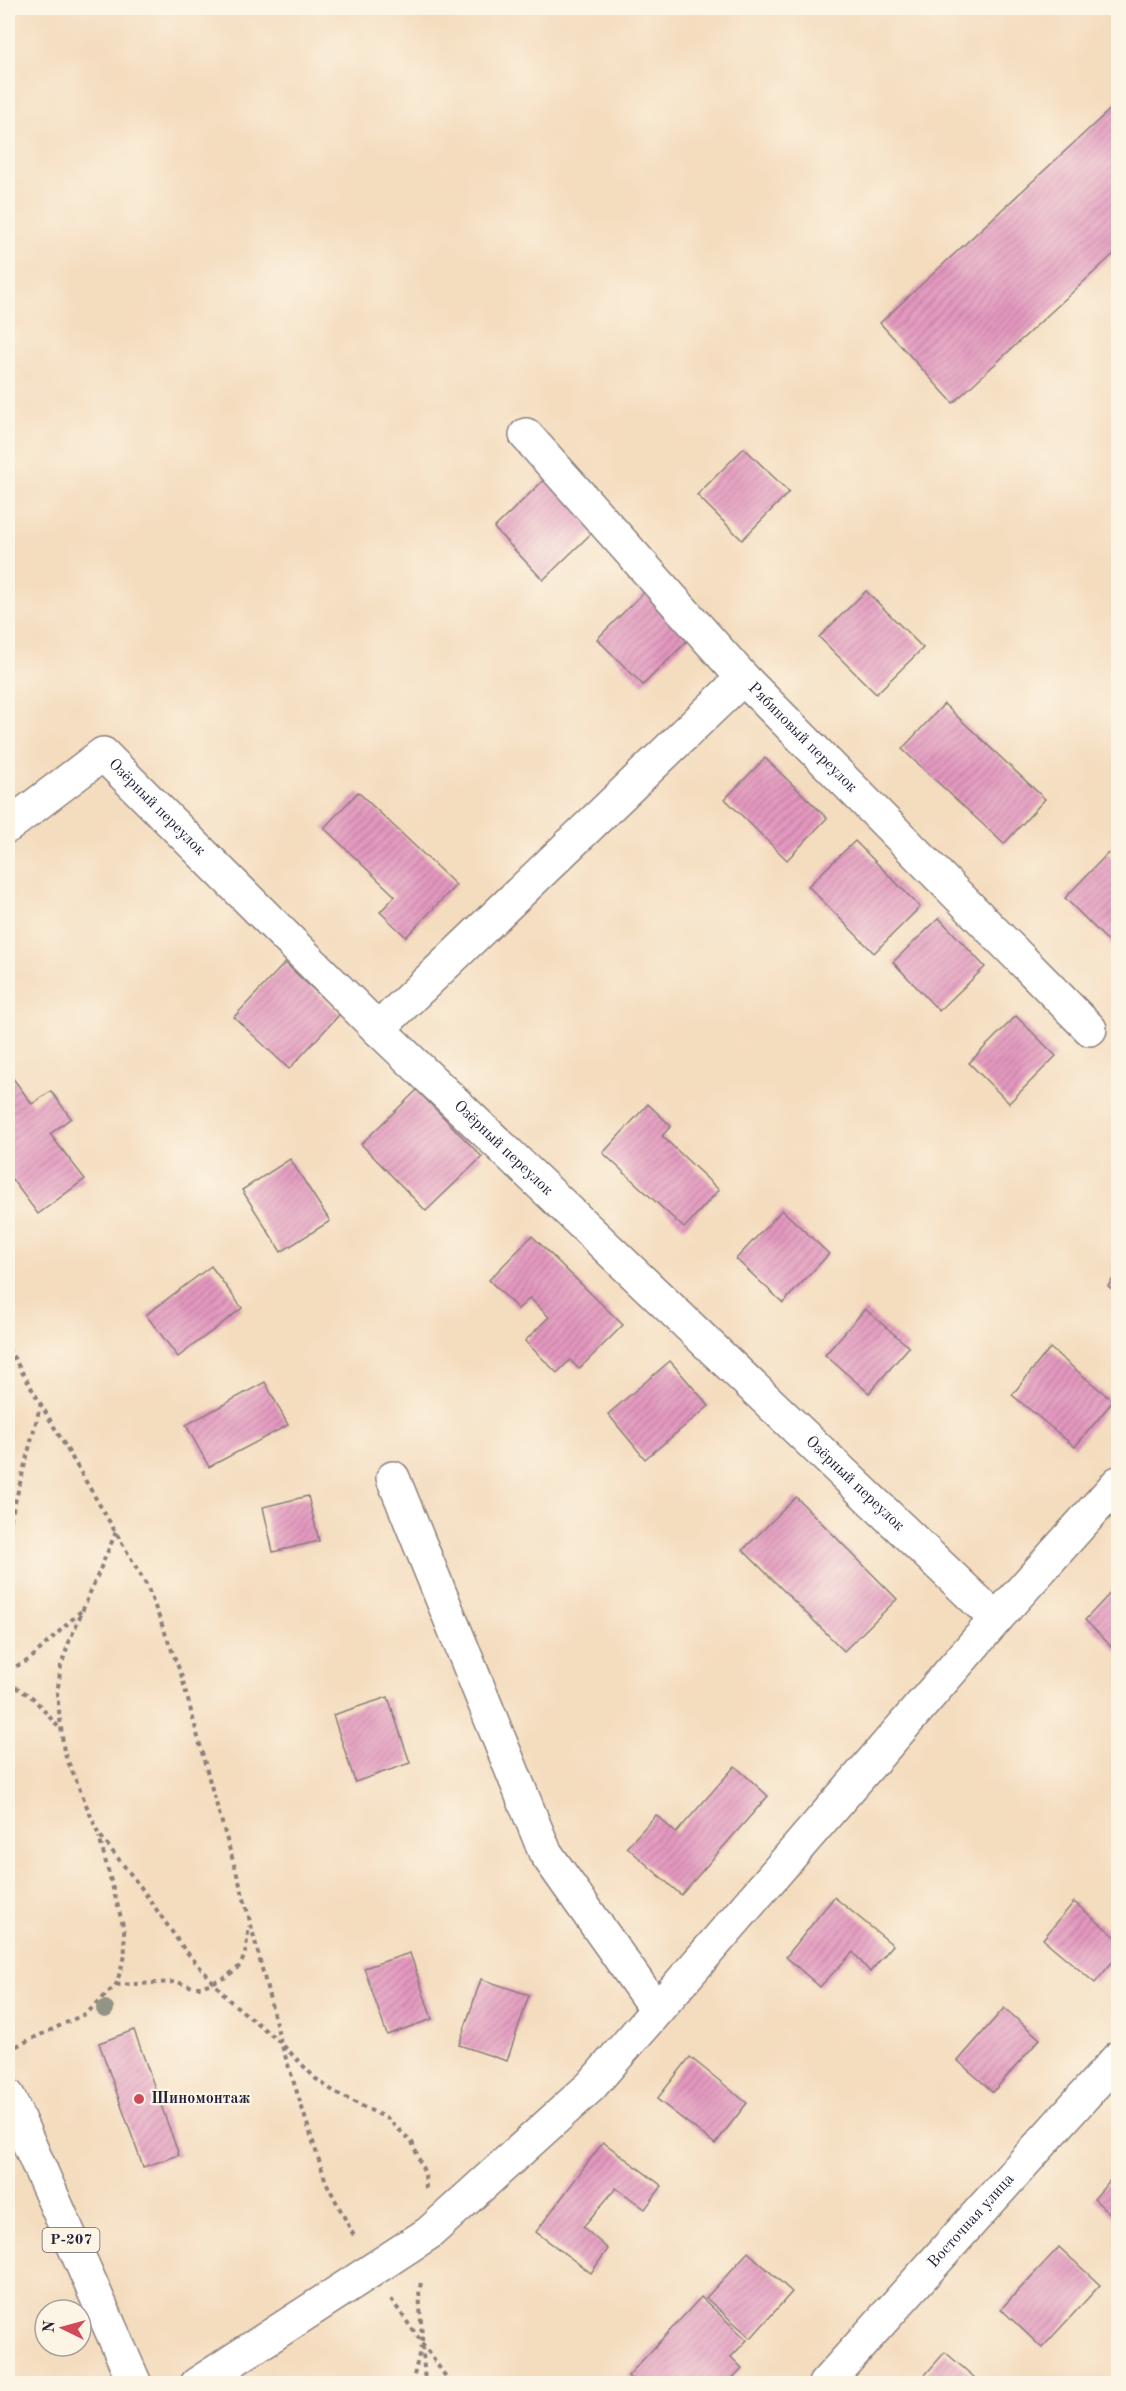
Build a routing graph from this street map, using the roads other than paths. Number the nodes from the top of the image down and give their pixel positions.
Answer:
1 (526, 435) dead end
2 (743, 678) junction
3 (8, 826) edge
4 (378, 1029) junction
5 (1090, 1029) dead end
6 (393, 1478) dead end
7 (1119, 1483) edge
8 (996, 1619) junction
9 (656, 2009) junction
10 (1119, 2058) edge
11 (8, 2096) edge
12 (135, 2384) edge
13 (197, 2384) edge
14 (825, 2384) edge

1 - 2 street, Рябиновый переулок
2 - 4 street
2 - 5 street, Рябиновый переулок
3 - 4 street, Озёрный переулок
4 - 8 street, Озёрный переулок
6 - 9 street
7 - 8 street
8 - 9 street
9 - 13 street
10 - 14 street, Восточная улица
11 - 12 street, Р-207

